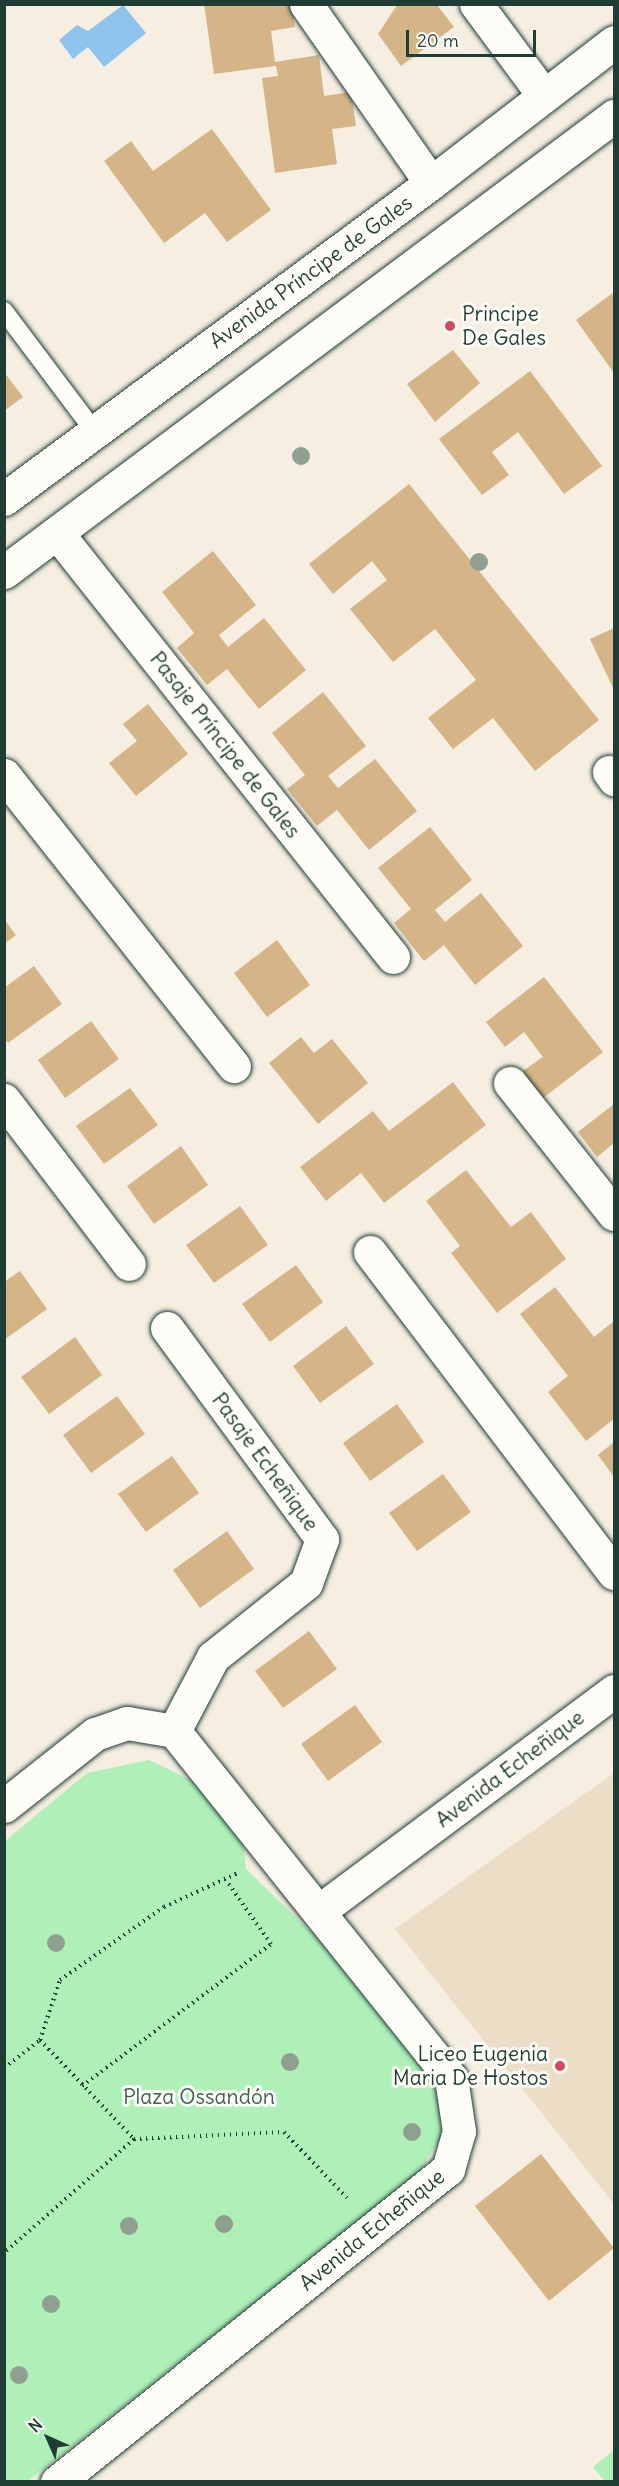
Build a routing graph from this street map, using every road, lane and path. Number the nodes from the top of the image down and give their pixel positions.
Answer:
1 (306, 4) edge
2 (476, 4) edge
3 (615, 42) edge
4 (544, 96) junction
5 (615, 116) edge
6 (431, 183) junction
7 (4, 311) edge
8 (94, 431) junction
9 (4, 499) edge
10 (57, 533) junction
11 (4, 572) edge
12 (4, 775) edge
13 (393, 957) dead end
14 (234, 1066) dead end
15 (510, 1083) dead end
16 (4, 1100) edge
17 (615, 1214) edge
18 (370, 1252) dead end
19 (129, 1264) dead end
20 (167, 1328) dead end
21 (615, 1573) edge
22 (615, 1691) edge
23 (174, 1731) junction
24 (4, 1806) edge
25 (266, 1849) junction
26 (226, 1881) junction
27 (319, 1911) junction
28 (40, 2040) junction
29 (4, 2068) edge
30 (82, 2086) junction
31 (134, 2139) junction
32 (375, 2229) junction
33 (4, 2253) edge
34 (57, 2481) edge

1 - 6 street
2 - 4 street
3 - 4 street, Avenida Príncipe de Gales
4 - 6 street, Avenida Príncipe de Gales
5 - 10 street
6 - 8 street, Avenida Príncipe de Gales
7 - 8 lane
8 - 9 street, Avenida Príncipe de Gales
10 - 11 street
10 - 13 street, Pasaje Príncipe de Gales
12 - 14 street
15 - 17 street
16 - 19 street
18 - 21 street
20 - 23 street, Pasaje Echeñique
22 - 27 street, Avenida Echeñique
23 - 24 street
23 - 25 street, Avenida Echeñique
25 - 26 path
25 - 27 street, Avenida Echeñique
26 - 28 path
26 - 30 path
27 - 32 street, Avenida Echeñique
28 - 29 path
28 - 30 path
30 - 31 path
31 - 32 path
31 - 33 path
32 - 34 street, Avenida Echeñique

